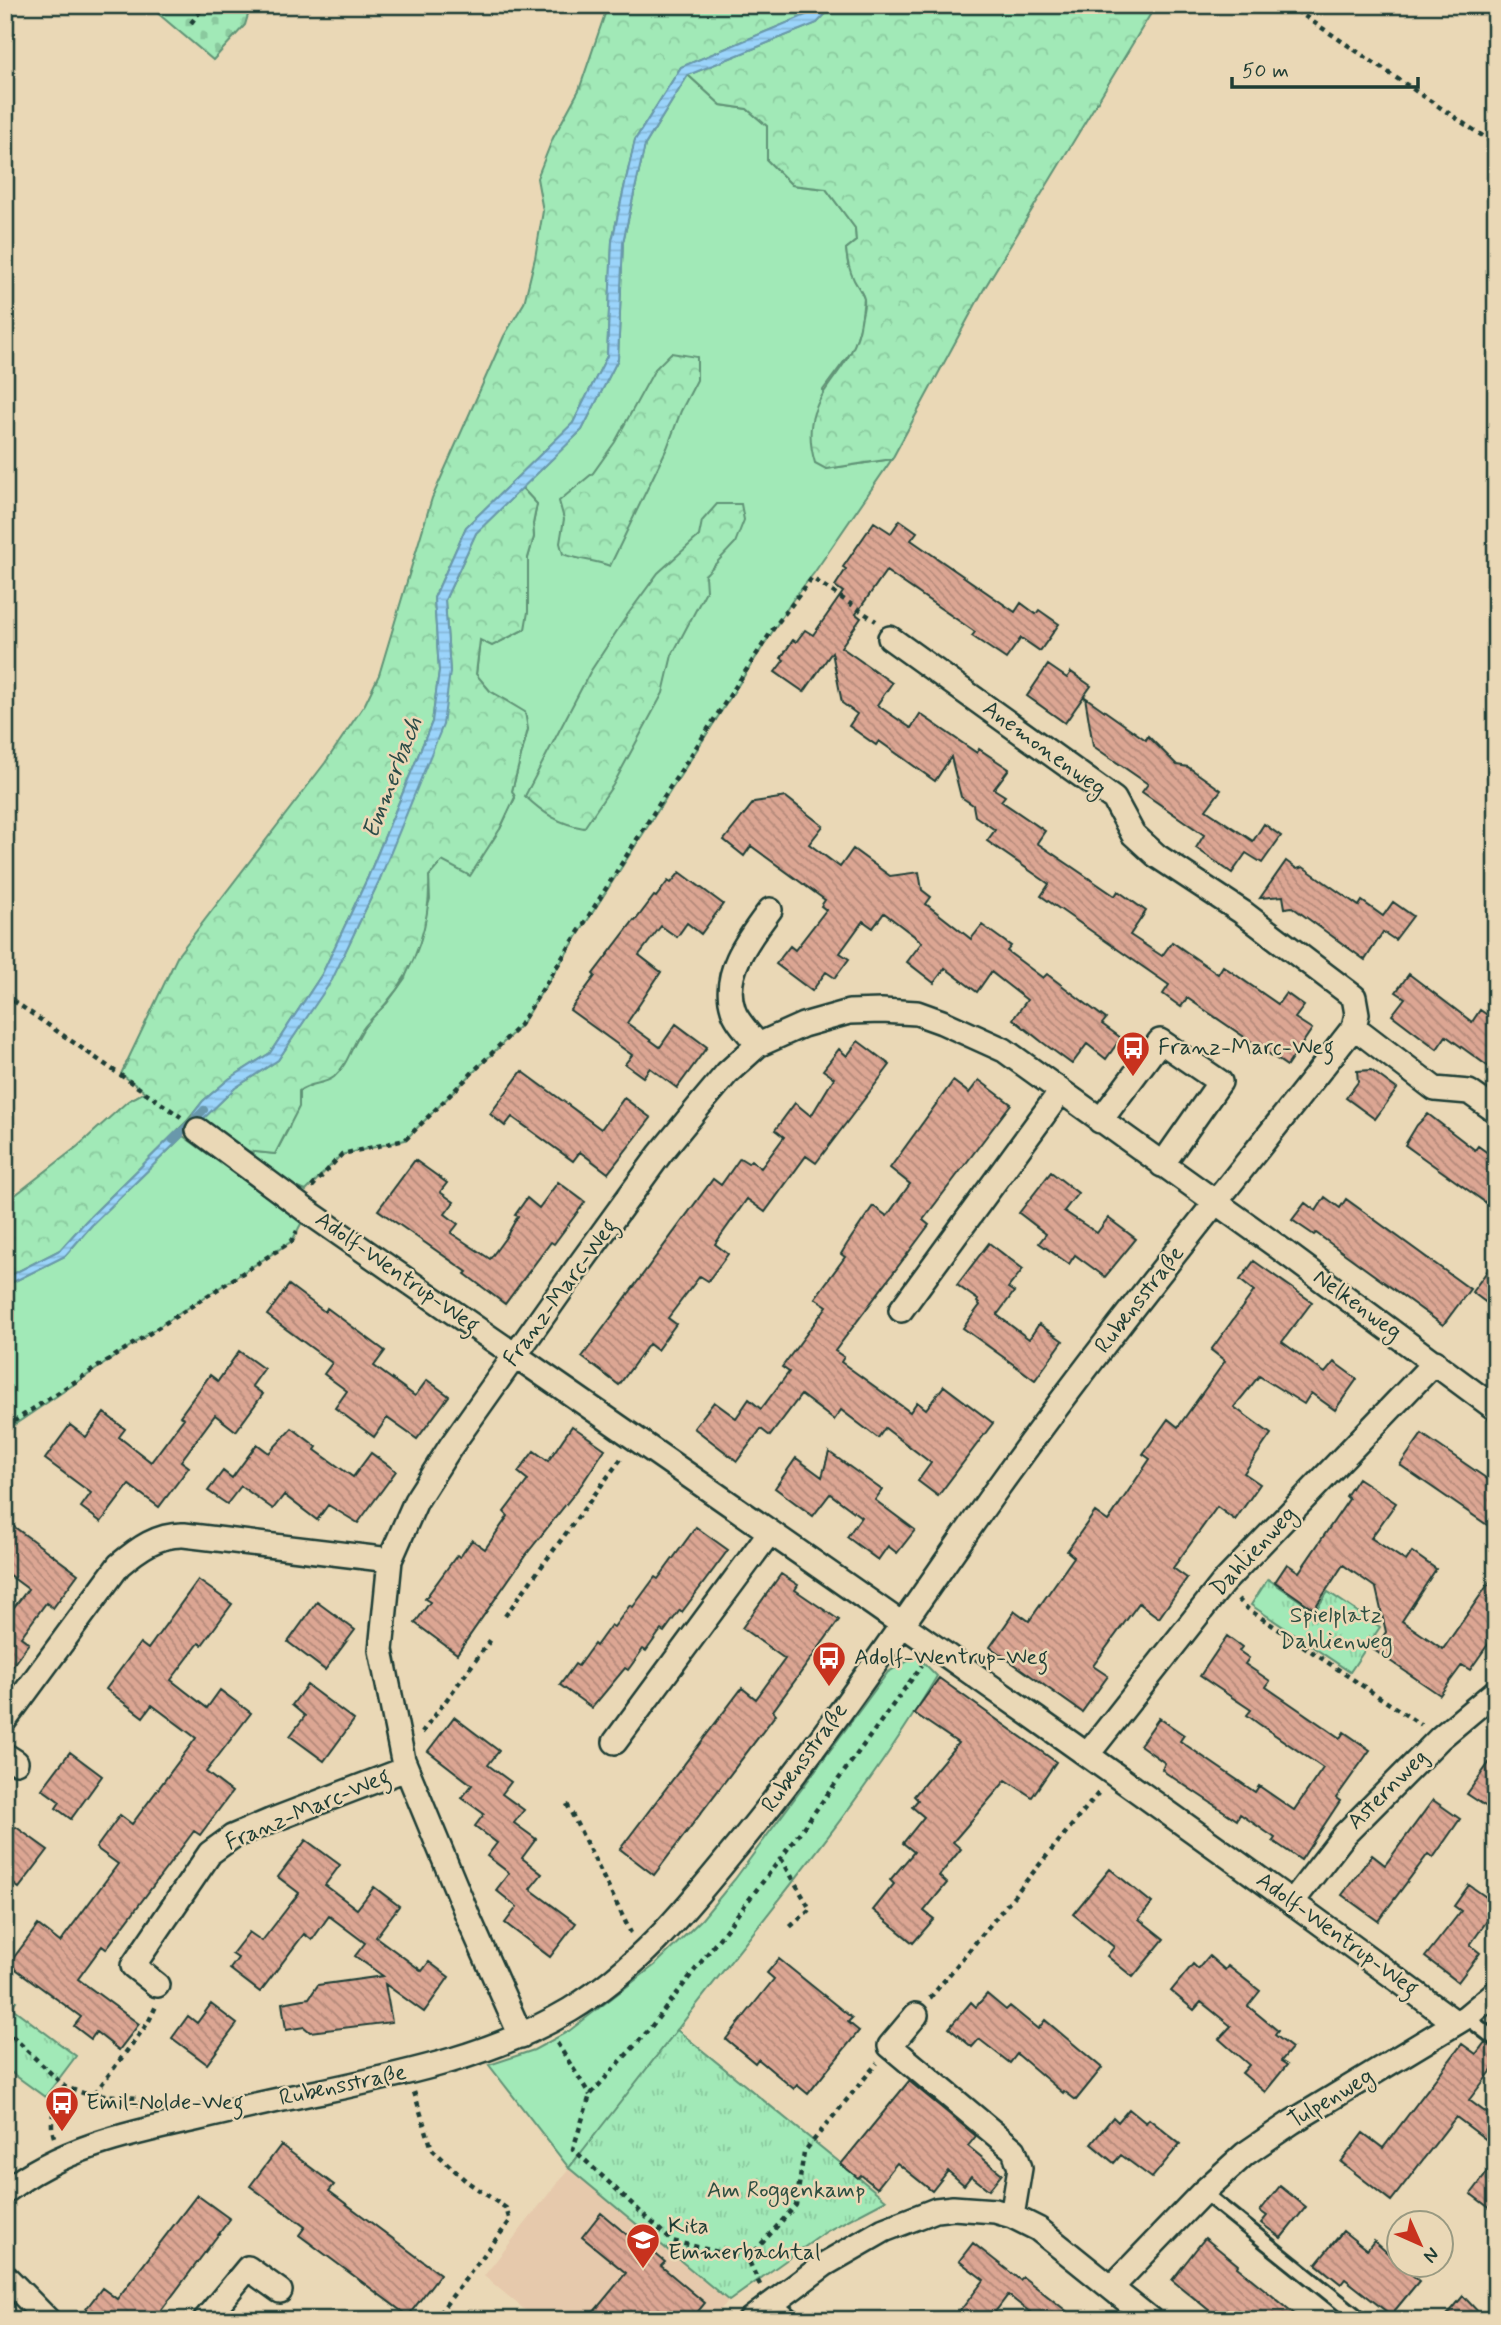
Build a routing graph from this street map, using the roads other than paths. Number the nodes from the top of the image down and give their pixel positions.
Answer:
1 (890, 638) road end
2 (770, 910) dead end
3 (1354, 1027) junction
4 (758, 1045) junction
5 (1061, 1091) junction
6 (1496, 1111) edge
7 (1100, 1121) junction
8 (198, 1130) dead end
9 (1162, 1165) junction
10 (1216, 1204) junction
11 (901, 1310) dead end
12 (516, 1356) junction
13 (1435, 1362) junction
14 (1496, 1409) edge
15 (771, 1532) junction
16 (390, 1560) junction
17 (902, 1626) junction
18 (1496, 1691) edge
19 (5, 1720) edge
20 (615, 1742) dead end
21 (1087, 1755) junction
22 (405, 1764) junction
23 (1293, 1901) junction
24 (157, 1985) road end
25 (1496, 1992) edge
26 (916, 2015) road end
27 (1461, 2020) junction
28 (530, 2031) junction
29 (1496, 2040) edge
30 (5, 2192) edge
31 (1203, 2192) junction
32 (1012, 2216) junction
33 (5, 2276) edge
34 (1112, 2287) junction
35 (280, 2291) dead end
36 (771, 2303) junction
37 (48, 2320) edge
38 (205, 2320) edge
39 (750, 2320) edge
40 (795, 2320) edge
41 (1150, 2320) edge
42 (1362, 2320) edge

1 - 3 street, Anemonenweg
2 - 4 street
3 - 6 street
3 - 10 street, Rubensstraße
4 - 5 street, Franz-Marc-Weg
4 - 12 street, Franz-Marc-Weg
5 - 7 street, Franz-Marc-Weg
5 - 11 street
7 - 9 street, Franz-Marc-Weg
7 - 9 street
8 - 12 street, Adolf-Wentrup-Weg
9 - 10 street, Franz-Marc-Weg
10 - 13 street, Nelkenweg
10 - 17 street, Rubensstraße
12 - 15 street, Adolf-Wentrup-Weg
12 - 16 street, Franz-Marc-Weg
13 - 14 street, Nelkenweg
13 - 21 street, Dahlienweg
15 - 17 street, Adolf-Wentrup-Weg
15 - 20 street
16 - 19 street
16 - 22 street, Franz-Marc-Weg
17 - 21 street, Adolf-Wentrup-Weg
17 - 28 street, Rubensstraße
18 - 23 street, Asternweg
21 - 23 street, Adolf-Wentrup-Weg
22 - 24 street, Franz-Marc-Weg
22 - 28 street, Franz-Marc-Weg
23 - 27 street, Adolf-Wentrup-Weg
25 - 27 street, Tulpenweg
26 - 32 street
27 - 29 lane
27 - 31 street, Tulpenweg
28 - 30 street, Rubensstraße
31 - 34 street, Tulpenweg
31 - 42 lane
32 - 34 street
32 - 36 street
33 - 37 street
34 - 41 street
35 - 38 street
36 - 39 street
36 - 40 lane

